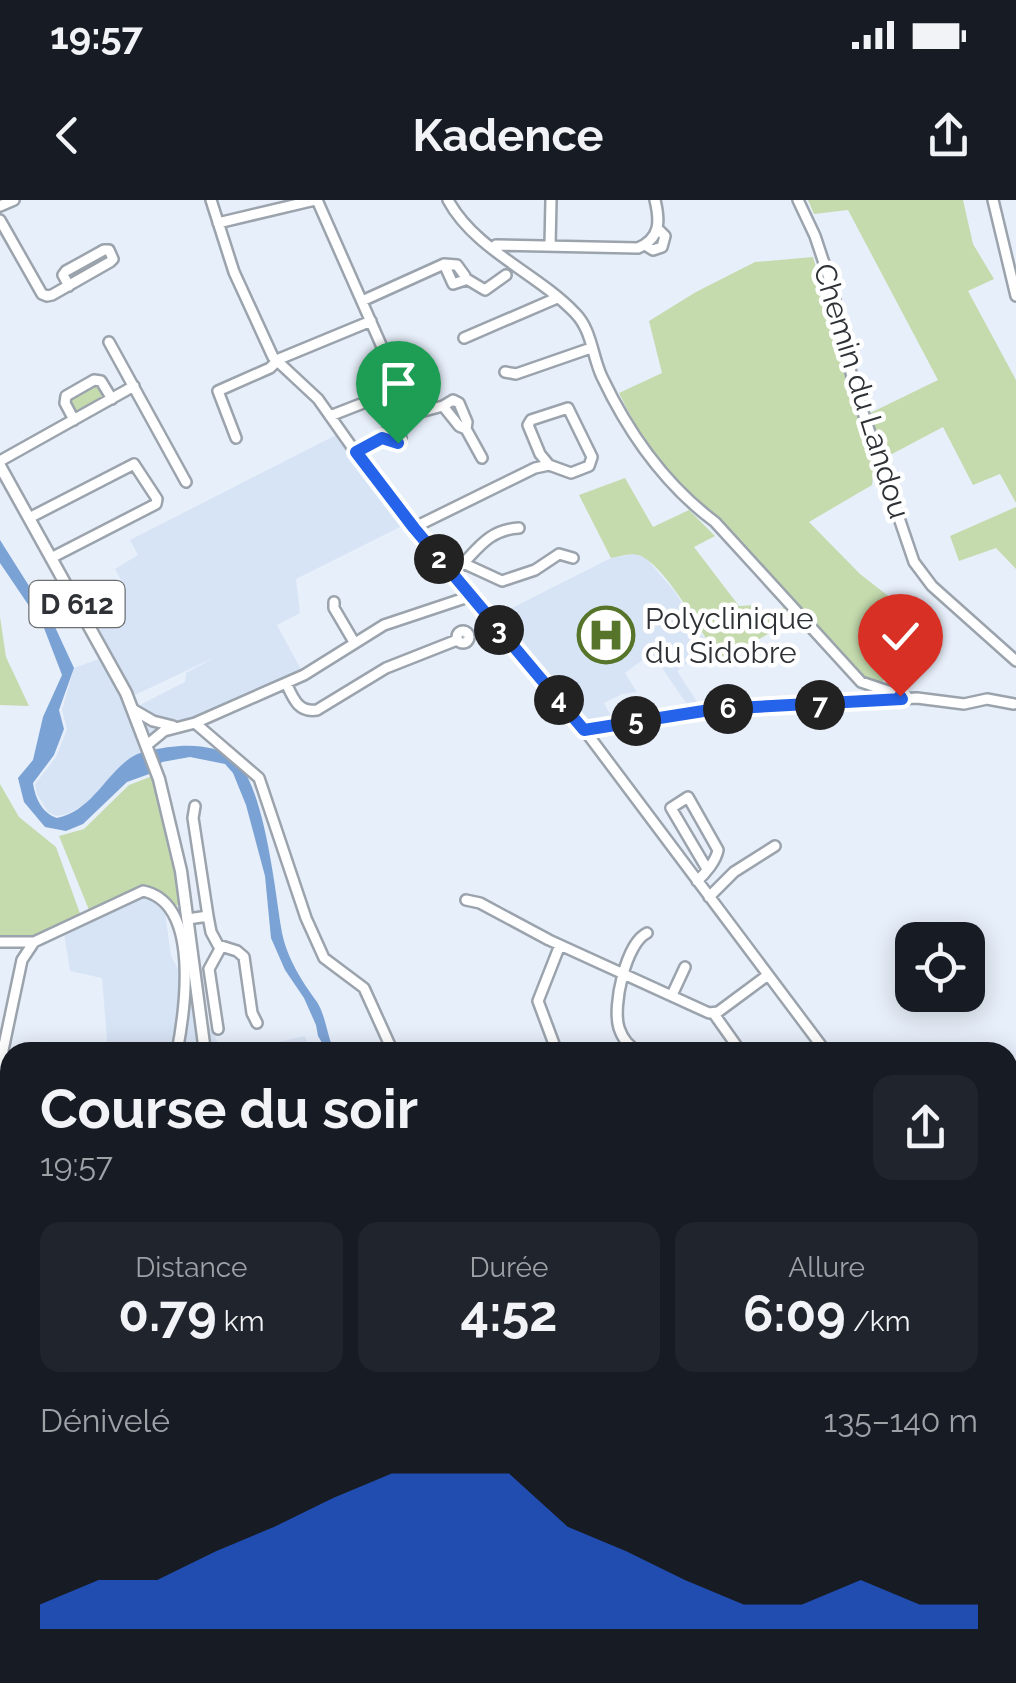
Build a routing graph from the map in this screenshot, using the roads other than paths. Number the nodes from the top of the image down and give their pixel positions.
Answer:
1 (14, 200) edge
2 (211, 200) edge
3 (316, 200) edge
4 (448, 200) edge
5 (552, 200) edge
6 (655, 200) edge
7 (798, 200) edge
8 (992, 200) edge
9 (0, 206) edge
10 (0, 220) edge
11 (218, 222) junction
12 (550, 246) junction
13 (494, 248) junction
14 (506, 275) dead end
15 (68, 286) junction
16 (1016, 296) edge
17 (557, 298) junction
18 (362, 301) junction
19 (370, 321) junction
20 (464, 338) dead end
21 (109, 342) dead end
22 (592, 348) junction
23 (386, 356) dead end
24 (276, 361) junction
25 (505, 372) dead end
26 (430, 377) dead end
27 (134, 386) junction
28 (112, 399) junction
29 (330, 416) junction
30 (74, 420) junction
31 (236, 438) dead end
32 (356, 452) junction
33 (540, 454) junction
34 (482, 458) dead end
35 (0, 463) edge
36 (549, 465) junction
37 (535, 468) junction
38 (186, 482) dead end
39 (29, 518) junction
40 (414, 528) junction
41 (518, 528) dead end
42 (51, 558) junction
43 (573, 558) dead end
44 (465, 564) junction
45 (452, 574) junction
46 (471, 596) junction
47 (334, 602) dead end
48 (457, 640) dead end
49 (354, 642) junction
50 (1016, 661) edge
51 (286, 683) junction
52 (902, 699) junction
53 (1014, 704) edge
54 (134, 710) junction
55 (195, 723) junction
56 (176, 727) junction
57 (584, 730) junction
58 (148, 747) junction
59 (195, 806) dead end
60 (693, 844) junction
61 (775, 846) dead end
62 (677, 854) junction
63 (707, 869) junction
64 (697, 881) junction
65 (709, 897) junction
66 (466, 900) dead end
67 (208, 916) junction
68 (188, 919) junction
69 (647, 932) dead end
70 (0, 942) edge
71 (34, 942) junction
72 (560, 945) junction
73 (221, 948) junction
74 (685, 967) dead end
75 (624, 974) junction
76 (768, 976) junction
77 (672, 996) junction
78 (714, 1014) junction
79 (257, 1023) dead end
80 (218, 1029) dead end
81 (4, 1042) edge
82 (179, 1042) edge
83 (204, 1042) edge
84 (388, 1042) edge
85 (552, 1042) edge
86 (626, 1042) edge
87 (734, 1042) edge
88 (818, 1042) edge

1 - 9 street
2 - 11 street
3 - 11 street
3 - 18 street
4 - 13 street
5 - 12 street
6 - 12 street
7 - 50 street, Chemin du Landou
8 - 16 street
10 - 15 street
11 - 24 street
12 - 13 street
13 - 17 street
14 - 18 street
15 - 15 street
17 - 20 street
17 - 22 street
18 - 19 street
19 - 23 street
19 - 24 street
21 - 27 street
22 - 25 street
22 - 52 street
24 - 29 street
24 - 31 street
26 - 29 street
27 - 28 street
27 - 38 street
28 - 30 street
28 - 30 street
29 - 32 street
30 - 35 street
32 - 34 street
32 - 40 street
33 - 36 street
33 - 36 street
33 - 37 street
35 - 39 main road, D 612
36 - 37 street
37 - 40 street
39 - 42 main road, D 612
39 - 42 street
40 - 45 street
41 - 44 street
42 - 54 main road, D 612
43 - 44 street
44 - 45 street
45 - 46 street
46 - 49 street
46 - 57 street
47 - 49 street
48 - 51 street
49 - 51 street
51 - 55 street
52 - 53 street
52 - 57 street
54 - 56 street
54 - 58 main road, D 612
55 - 56 street
55 - 84 street
56 - 58 street
57 - 62 street
58 - 68 main road, D 612
59 - 67 street
60 - 62 street
60 - 63 street
60 - 63 street
61 - 65 street
62 - 64 street
63 - 64 street
64 - 65 street
65 - 76 street
66 - 72 street
67 - 68 street
67 - 73 street
68 - 83 main road, D 612
69 - 75 street
70 - 71 street
71 - 81 street
71 - 82 street
72 - 75 street
72 - 85 street
73 - 79 street
73 - 80 street
74 - 77 street
75 - 77 street
75 - 86 street
76 - 78 street
76 - 88 street
77 - 78 street
78 - 87 street

